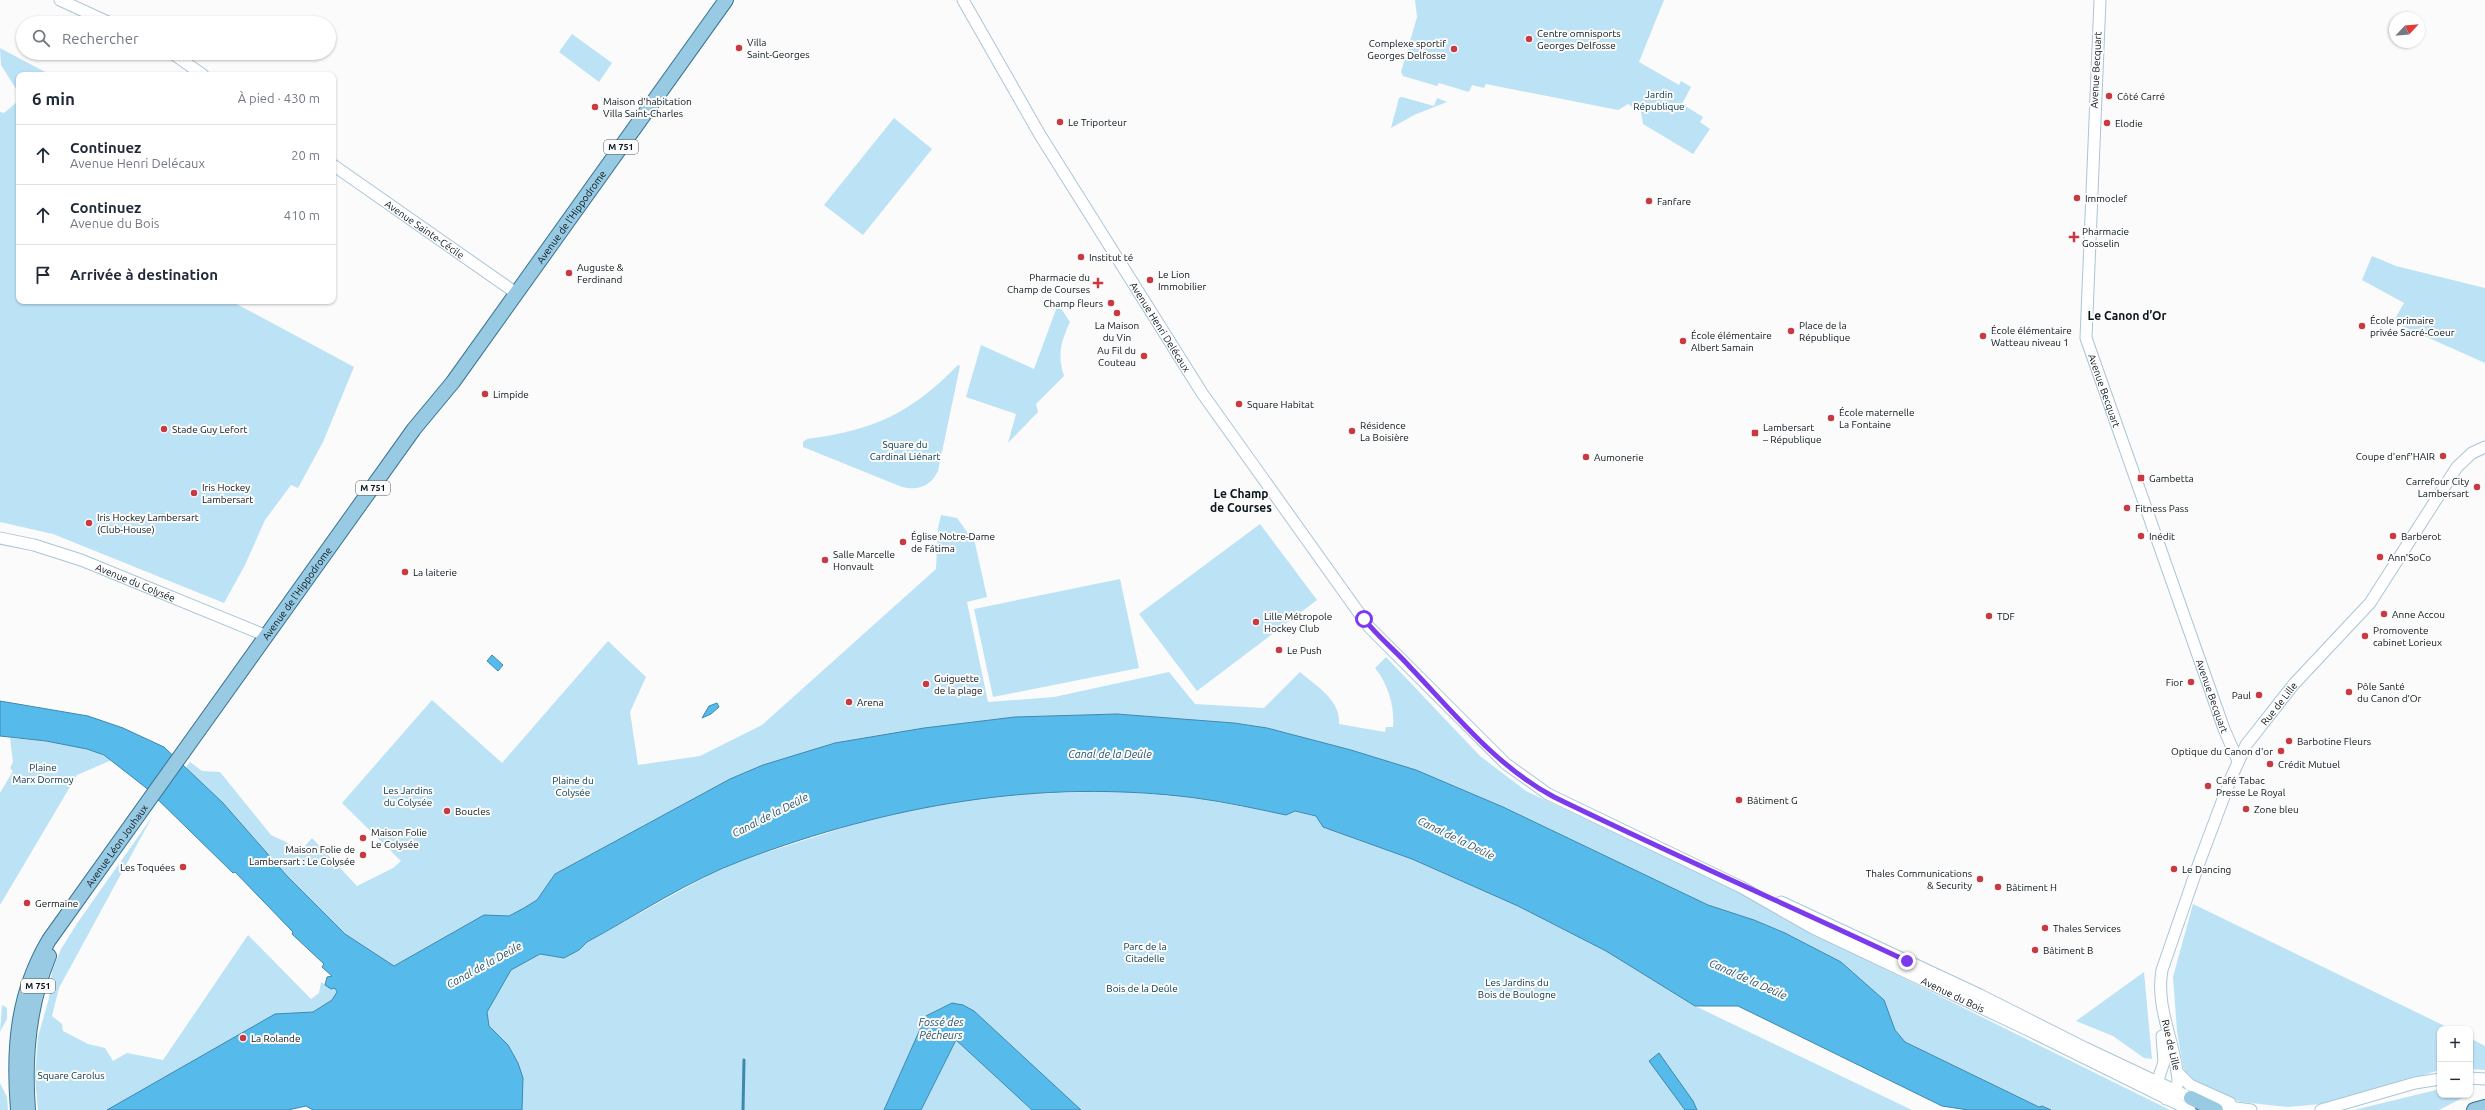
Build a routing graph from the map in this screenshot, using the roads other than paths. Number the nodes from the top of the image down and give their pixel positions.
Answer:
1 (60, 0) edge
2 (716, 0) edge
3 (726, 0) edge
4 (963, 0) edge
5 (2100, 0) edge
6 (95, 16) edge
7 (182, 60) edge
8 (199, 72) edge
9 (336, 167) edge
10 (512, 290) junction
11 (2485, 448) edge
12 (0, 538) edge
13 (268, 636) junction
14 (1381, 640) joint
15 (2238, 761) junction
16 (166, 776) joint
17 (1718, 875) junction
18 (67, 915) junction
19 (2162, 1009) junction
20 (2177, 1072) junction
21 (2473, 1078) edge
22 (2437, 1079) edge
23 (2485, 1079) edge
24 (2156, 1082) junction
25 (2176, 1091) junction
26 (2161, 1097) junction
27 (22, 1104) edge
28 (2191, 1104) edge
29 (2485, 1107) edge
30 (2216, 1110) edge
31 (2246, 1110) edge
32 (2251, 1110) edge
33 (2321, 1110) edge
34 (2474, 1110) edge

1 - 6 street
2 - 10 main road, Avenue de l'Hippodrome / M 751
3 - 10 main road, Avenue de l'Hippodrome / M 751
4 - 14 street, Avenue Henri Delécaux
5 - 15 street, Avenue Becquart
7 - 8 street
9 - 10 street, Avenue Sainte-Cécile
10 - 13 main road, Avenue de l'Hippodrome / M 751
11 - 15 street, Rue de Lille
12 - 13 street, Avenue du Colysée
13 - 16 main road, Avenue de l'Hippodrome / M 751
14 - 17 street, Avenue du Bois
15 - 19 street, Rue de Lille
16 - 18 main road, Avenue Léon Jouhaux / M 751
17 - 24 street, Avenue du Bois
17 - 26 street, Avenue du Bois
18 - 27 main road, Avenue Léon Jouhaux / M 751
18 - 27 main road, Avenue Léon Jouhaux / M 751
19 - 20 street, Rue de Lille
19 - 24 street, Rue de Lille
20 - 25 street, Rue de Lille
20 - 31 street
21 - 23 street
22 - 33 street
24 - 25 street, Avenue du Bois
24 - 26 street, Rue de Lille
25 - 26 street
25 - 28 street, Avenue du Bois
26 - 28 street, Avenue du Bois
28 - 30 main road
28 - 31 street
29 - 34 main road
31 - 32 street

